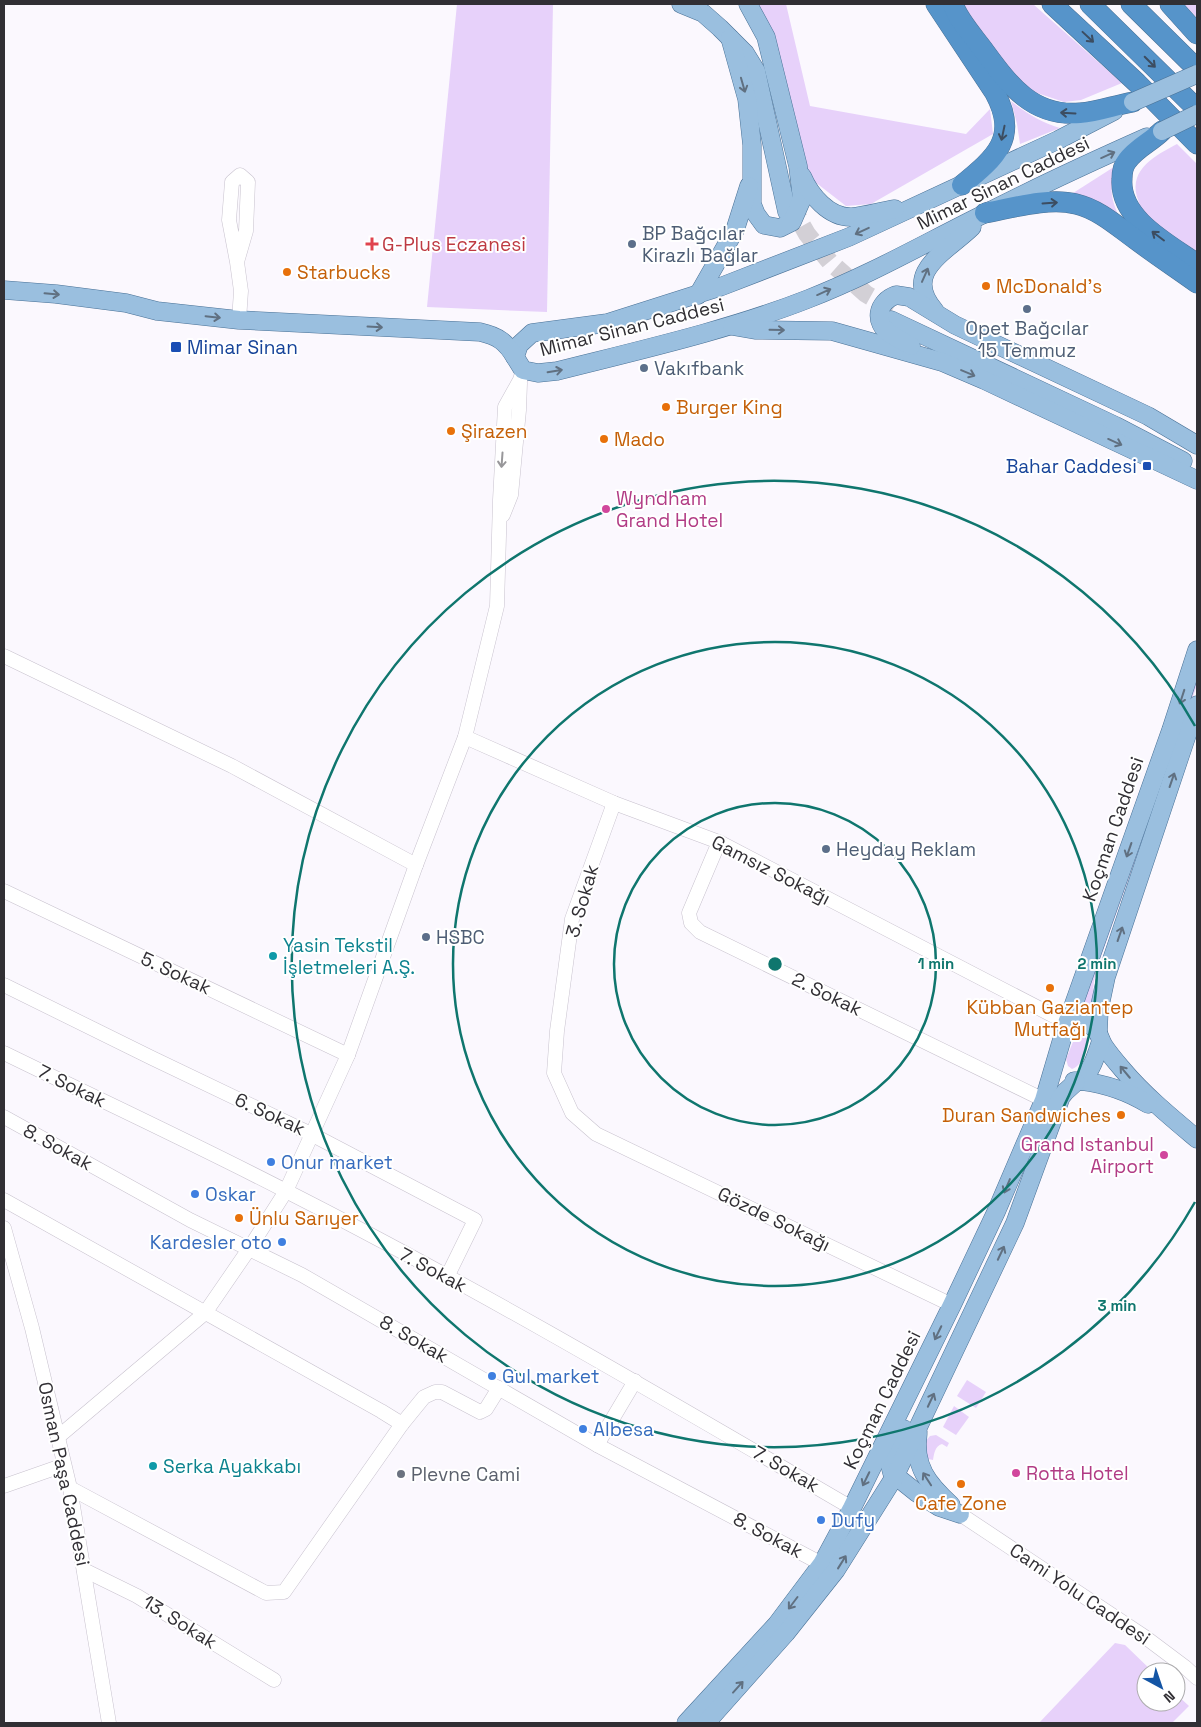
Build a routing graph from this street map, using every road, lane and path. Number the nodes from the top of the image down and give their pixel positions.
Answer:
1 (681, 4) edge
2 (748, 4) edge
3 (936, 4) edge
4 (953, 4) edge
5 (1052, 4) edge
6 (1090, 4) edge
7 (1131, 4) edge
8 (1170, 4) edge
9 (701, 8) edge
10 (1197, 34) edge
11 (730, 38) junction
12 (1197, 69) edge
13 (1197, 74) edge
14 (1133, 102) junction
15 (1197, 109) edge
16 (1197, 114) edge
17 (1162, 130) junction
18 (1197, 144) edge
19 (798, 166) junction
20 (751, 181) junction
21 (962, 184) junction
22 (788, 190) tunnel mouth
23 (922, 204) junction
24 (786, 212) tunnel mouth
25 (985, 213) junction
26 (237, 262) junction
27 (1197, 264) edge
28 (1197, 283) edge
29 (4, 290) edge
30 (698, 295) junction
31 (940, 317) junction
32 (239, 320) junction
33 (729, 326) junction
34 (942, 362) junction
35 (520, 369) junction
36 (1197, 445) edge
37 (1197, 451) edge
38 (1197, 470) edge
39 (1197, 480) edge
40 (1197, 650) edge
41 (4, 656) edge
42 (1197, 705) edge
43 (465, 737) junction
44 (614, 803) junction
45 (719, 842) junction
46 (416, 865) junction
47 (4, 891) edge
48 (4, 985) edge
49 (1068, 1022) junction
50 (1100, 1037) junction
51 (4, 1053) edge
52 (348, 1055) junction
53 (1056, 1059) junction
54 (1079, 1081) junction
55 (1044, 1100) junction
56 (4, 1117) edge
57 (1172, 1118) junction
58 (312, 1134) junction
59 (596, 1134) joint
60 (1197, 1139) edge
61 (286, 1191) junction
62 (4, 1200) edge
63 (4, 1228) edge
64 (249, 1249) junction
65 (447, 1277) junction
66 (952, 1305) junction
67 (205, 1313) junction
68 (916, 1378) junction
69 (635, 1381) junction
70 (499, 1388) junction
71 (402, 1424) junction
72 (919, 1426) junction
73 (58, 1437) junction
74 (597, 1444) junction
75 (64, 1465) junction
76 (895, 1476) junction
77 (4, 1486) edge
78 (70, 1488) junction
79 (852, 1508) junction
80 (960, 1514) junction
81 (822, 1564) junction
82 (84, 1570) junction
83 (1197, 1678) edge
84 (274, 1680) dead end
85 (109, 1723) edge
86 (686, 1723) edge
87 (706, 1723) edge

1 - 9 main road
2 - 19 main road
2 - 22 main road
3 -> 21 highway
14 -> 4 highway
5 -> 18 highway
6 -> 15 highway
7 - 12 highway
8 - 10 highway
9 - 11 main road
11 -> 20 main road
11 - 24 main road
13 - 14 main road, Mimar Sinan Caddesi, bridge
14 - 21 main road, Mimar Sinan Caddesi
16 - 17 main road, Mimar Sinan Caddesi, bridge
25 -> 17 main road, Mimar Sinan Caddesi
27 -> 17 highway
19 - 20 main road
19 - 23 main road
20 - 30 main road
21 - 23 main road, Mimar Sinan Caddesi
23 -> 30 main road, Mimar Sinan Caddesi
25 -> 28 highway
31 -> 25 main road
33 -> 25 main road, Mimar Sinan Caddesi
26 - 26 street
26 - 32 street
29 -> 32 main road
30 - 35 main road, Mimar Sinan Caddesi
31 - 34 main road
31 - 36 main road
32 -> 35 main road
33 -> 34 main road
35 -> 33 main road, Mimar Sinan Caddesi
34 -> 39 main road
35 - 43 street
37 - 38 main road
40 -> 49 main road, Koçman Caddesi
41 - 46 street
50 -> 42 main road
43 - 44 street, Gamsız Sokağı
43 - 46 street
44 - 45 street, Gamsız Sokağı
44 - 59 street, 3. Sokak
45 - 49 street, Gamsız Sokağı
45 - 55 street, 2. Sokak
46 - 52 street
47 - 52 street, 5. Sokak
48 - 58 street, 6. Sokak
49 - 50 main road
49 - 53 main road
50 - 54 main road
57 -> 50 main road
51 - 61 street, 7. Sokak
52 - 58 street
53 - 54 main road
53 - 55 main road, Koçman Caddesi
54 - 57 main road
72 -> 54 main road
55 -> 66 main road, Koçman Caddesi
56 - 64 street, 8. Sokak
57 - 60 main road
58 - 61 street
58 - 65 street, 6. Sokak
59 - 66 street, Gözde Sokağı
61 - 64 street
61 - 65 street, 7. Sokak
62 - 67 street
63 - 73 street, Osman Paşa Caddesi
64 - 67 street
64 - 70 street, 8. Sokak
65 - 69 street, 7. Sokak
66 -> 68 main road, Koçman Caddesi
67 - 71 street
67 - 73 street
68 - 76 main road
68 -> 79 main road, Koçman Caddesi
69 - 74 street
69 - 79 street, 7. Sokak
70 - 71 street
70 - 74 street, 8. Sokak
71 - 78 street
72 - 76 main road
80 -> 72 main road
73 - 75 street, Osman Paşa Caddesi
74 - 81 street, 8. Sokak
75 - 77 street
75 - 78 street, Osman Paşa Caddesi
76 - 80 main road
87 -> 76 main road
78 - 82 street, Osman Paşa Caddesi
79 - 81 main road, Koçman Caddesi
80 - 83 street, Cami Yolu Caddesi
81 -> 86 main road, Koçman Caddesi
82 - 84 street, 13. Sokak
82 - 85 street, Osman Paşa Caddesi

